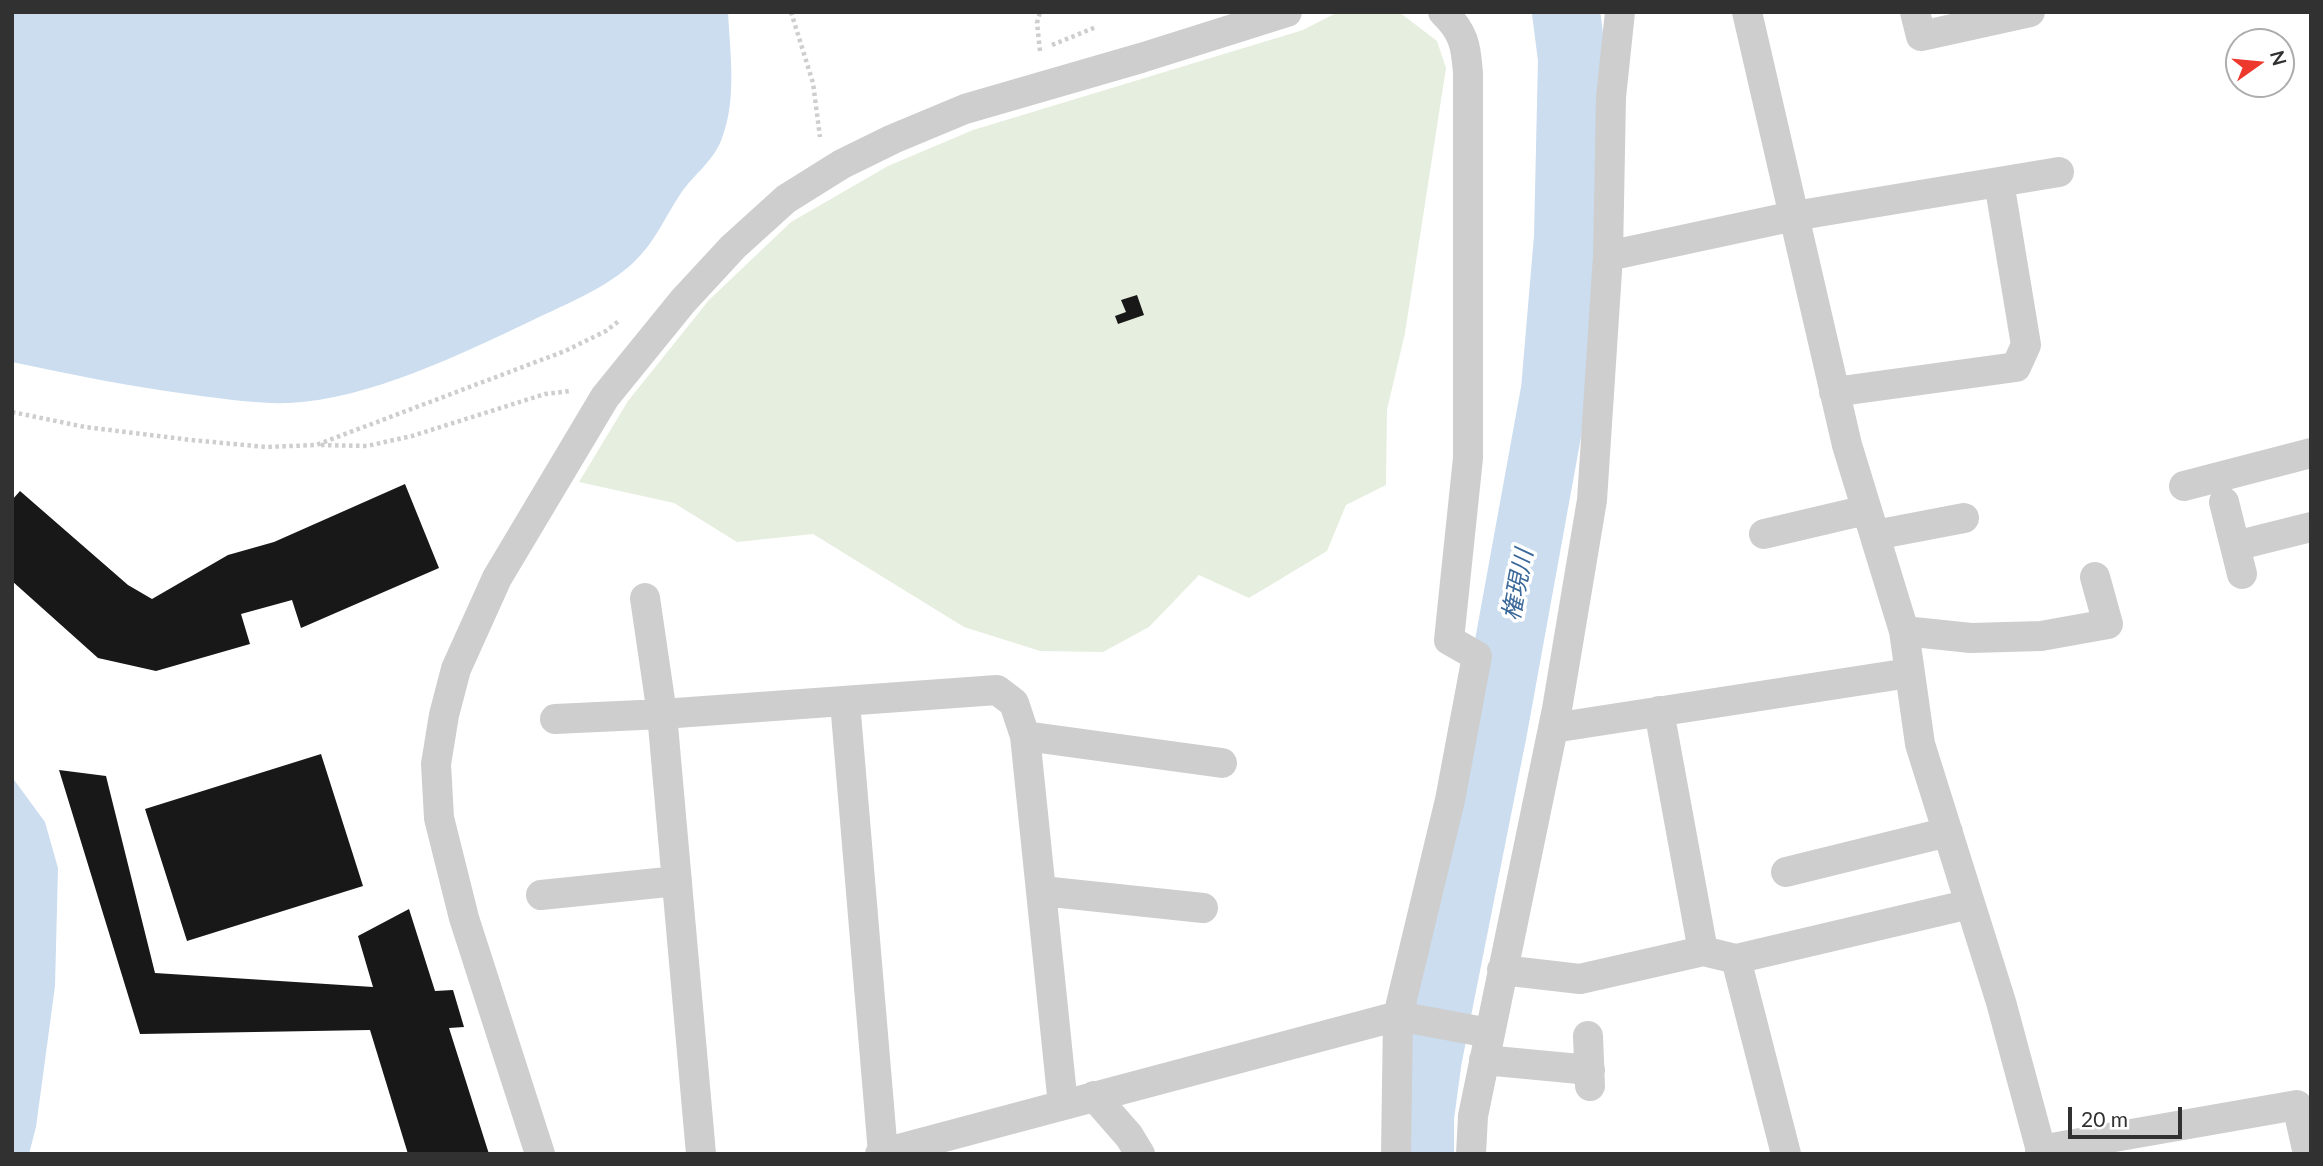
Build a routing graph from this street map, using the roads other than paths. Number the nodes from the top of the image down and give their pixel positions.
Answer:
1 (1287, 12) edge
2 (1443, 12) edge
3 (1620, 12) edge
4 (1746, 12) edge
5 (1915, 12) edge
6 (2030, 12) edge
7 (2059, 172) dead end
8 (1999, 182) junction
9 (1794, 216) junction
10 (1608, 256) junction
11 (1834, 391) junction
12 (2311, 453) edge
13 (2184, 486) dead end
14 (2224, 502) dead end
15 (1964, 518) dead end
16 (1870, 523) junction
17 (2311, 527) edge
18 (1764, 534) dead end
19 (2095, 577) dead end
20 (645, 598) dead end
21 (1904, 631) junction
22 (1909, 673) junction
23 (845, 702) junction
24 (1659, 711) junction
25 (662, 714) junction
26 (555, 719) dead end
27 (1553, 728) junction
28 (1025, 736) junction
29 (1222, 763) dead end
30 (1948, 832) junction
31 (1786, 872) dead end
32 (677, 881) junction
33 (1042, 891) junction
34 (541, 895) dead end
35 (1970, 904) junction
36 (1203, 908) dead end
37 (1703, 951) junction
38 (1737, 959) junction
39 (1502, 970) junction
40 (1406, 1017) junction
41 (1588, 1036) dead end
42 (1480, 1040) junction
43 (1094, 1096) junction
44 (1063, 1105) junction
45 (2041, 1152) edge
46 (882, 1153) edge
47 (1478, 1153) edge
48 (540, 1154) edge
49 (701, 1154) edge
50 (1140, 1154) edge
51 (1396, 1154) edge
52 (1786, 1154) edge
53 (2308, 1154) edge

1 - 48 street
2 - 40 street
3 - 10 street
4 - 9 street
5 - 6 street
7 - 8 street
8 - 9 street
8 - 11 street
9 - 10 street
9 - 11 street
10 - 27 street
11 - 16 street
12 - 13 street
14 - 17 street
15 - 16 street
16 - 18 street
16 - 21 street
19 - 21 street
20 - 25 street
21 - 22 street
22 - 24 street
22 - 30 street
23 - 25 street
23 - 28 street
23 - 46 street
24 - 27 street
24 - 37 street
25 - 26 street
25 - 32 street
27 - 39 street
28 - 29 street
28 - 33 street
30 - 31 street
30 - 35 street
32 - 34 street
32 - 49 street
33 - 36 street
33 - 44 street
35 - 38 street
35 - 45 street
37 - 38 street
37 - 39 street
38 - 52 street
39 - 42 street
40 - 42 street
40 - 43 street
40 - 51 street
41 - 42 street
42 - 47 street
43 - 44 street
43 - 50 street
44 - 46 street
45 - 53 street

